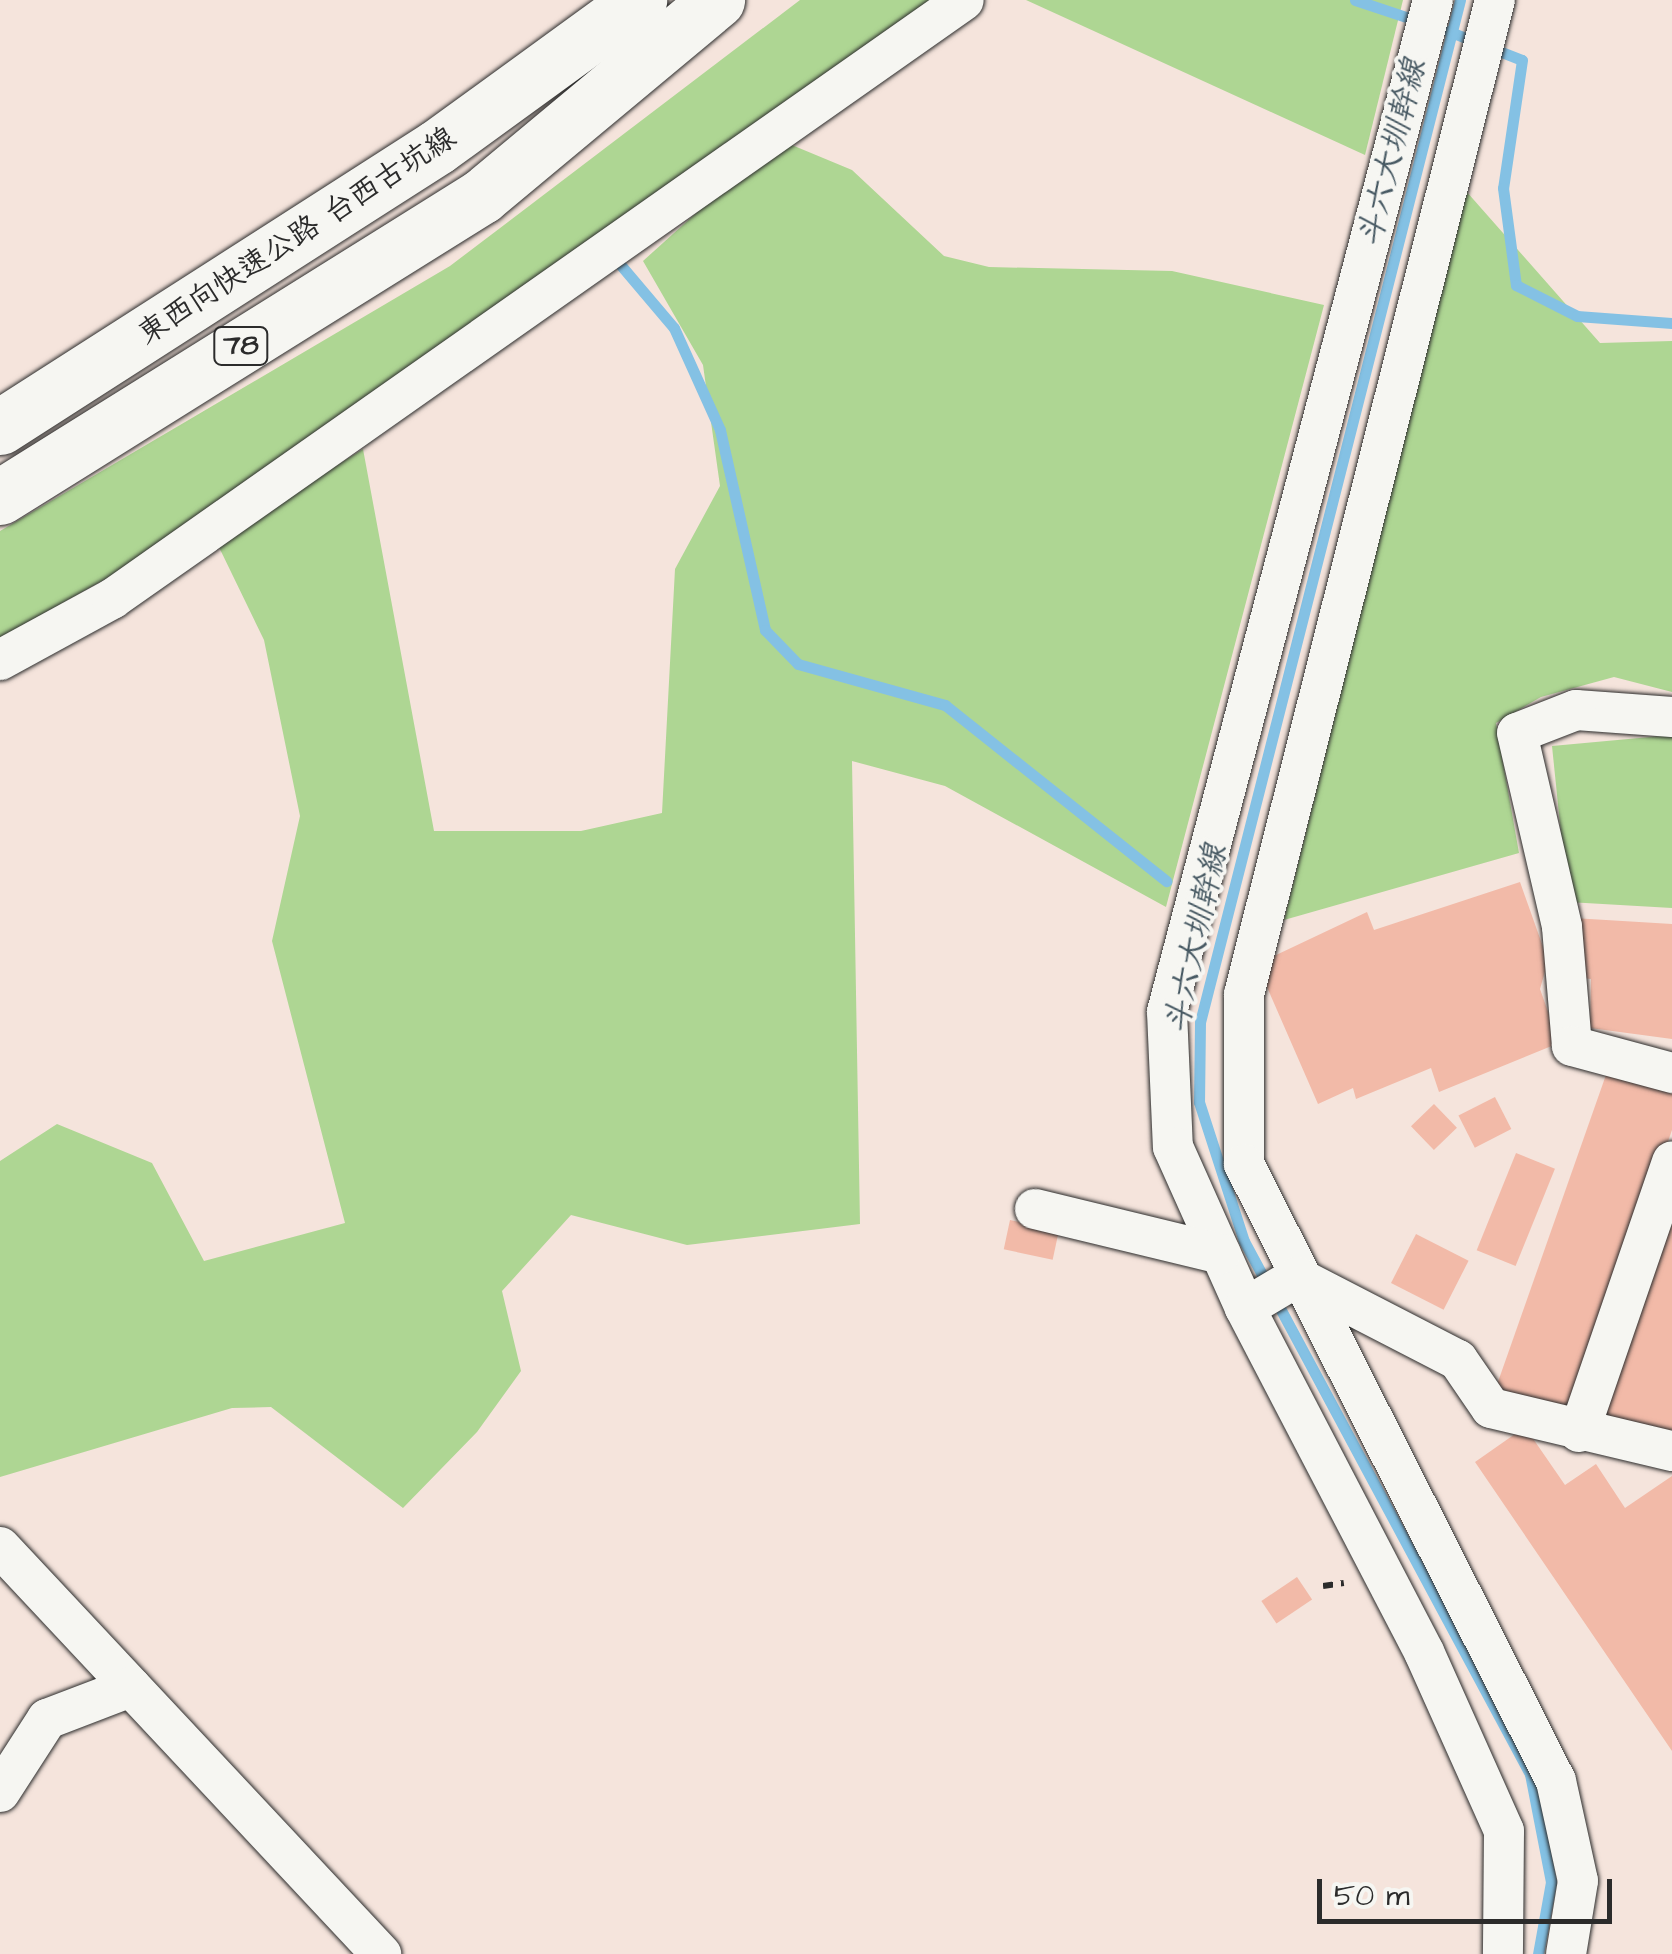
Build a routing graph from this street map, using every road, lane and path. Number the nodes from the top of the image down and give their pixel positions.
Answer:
1 (628, 0) edge
2 (639, 0) edge
3 (717, 0) edge
4 (752, 0) edge
5 (964, 0) edge
6 (1432, 0) edge
7 (1493, 9) edge
8 (590, 38) junction
9 (554, 136) junction
10 (0, 428) edge
11 (0, 497) edge
12 (0, 660) edge
13 (1672, 717) edge
14 (1672, 1073) edge
15 (1672, 1162) edge
16 (1035, 1208) dead end
17 (1220, 1254) junction
18 (1297, 1278) junction
19 (1244, 1308) junction
20 (1580, 1432) junction
21 (1672, 1451) edge
22 (0, 1547) edge
23 (131, 1687) junction
24 (0, 1792) edge
25 (381, 1954) edge
26 (1503, 1954) edge
27 (1566, 1954) edge

1 - 8 highway
2 - 8 highway
3 - 9 highway
4 - 9 highway
5 - 12 street
6 - 17 street
7 - 18 street
8 - 10 highway, 東西向快速公路 台西古坑線 / 78
9 - 11 highway, 東西向快速公路 台西古坑線 / 78
13 - 14 street
15 - 20 street
16 - 17 street
17 - 19 street
18 - 19 street
18 - 20 street
18 - 27 street
19 - 26 street
20 - 21 street
22 - 23 street
23 - 24 street
23 - 25 street

